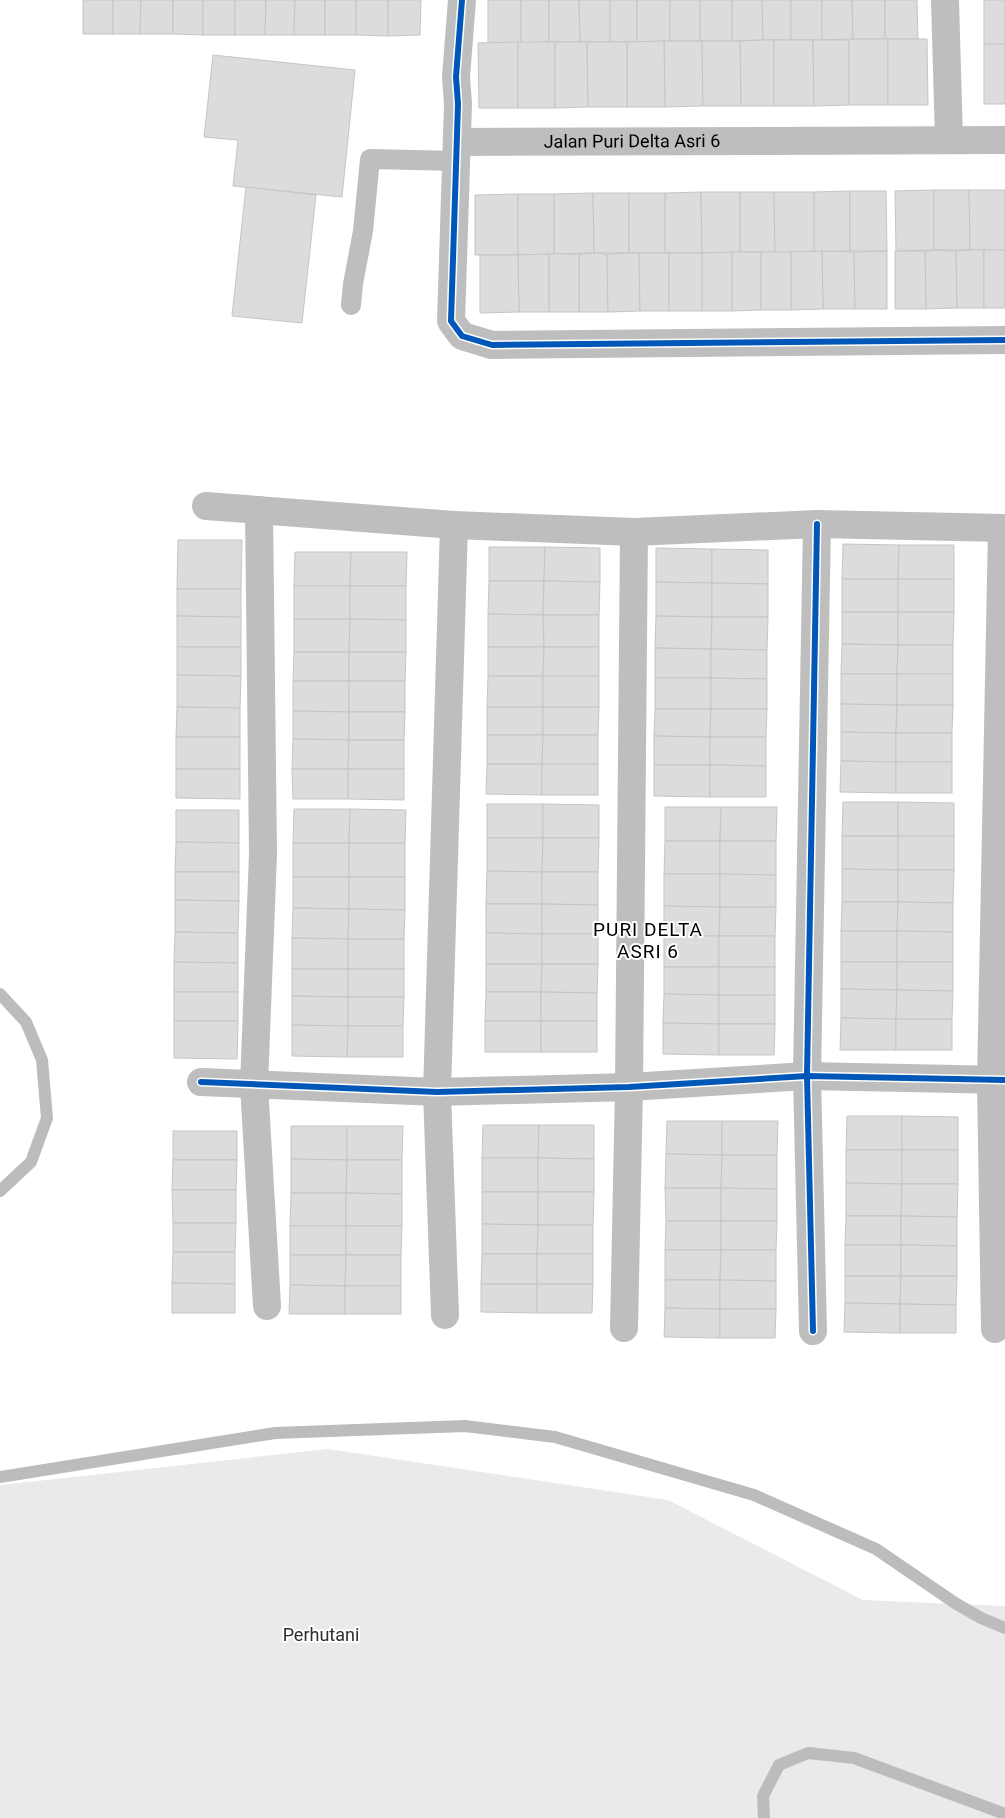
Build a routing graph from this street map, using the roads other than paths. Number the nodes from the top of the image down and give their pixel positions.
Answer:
1 (462, 0) edge
2 (945, 0) edge
3 (949, 140) junction
4 (1005, 140) edge
5 (457, 151) junction
6 (351, 305) dead end
7 (1005, 340) edge
8 (206, 506) dead end
9 (259, 510) junction
10 (817, 524) junction
11 (454, 525) junction
12 (1003, 528) edge
13 (634, 532) junction
14 (807, 1076) junction
15 (998, 1080) edge
16 (201, 1082) dead end
17 (254, 1085) junction
18 (630, 1088) junction
19 (437, 1092) junction
20 (267, 1306) dead end
21 (445, 1315) dead end
22 (624, 1328) dead end
23 (995, 1329) dead end
24 (813, 1331) dead end

1 - 5 street
2 - 3 street
3 - 4 street, Jalan Puri Delta Asri 6
3 - 5 street, Jalan Puri Delta Asri 6
5 - 6 lane
5 - 7 street
8 - 9 street
9 - 11 street
9 - 17 street
10 - 12 street
10 - 13 street
10 - 14 street
11 - 13 street
11 - 19 street
12 - 15 street
13 - 18 street
14 - 15 street
14 - 18 street
14 - 24 street
15 - 23 street
16 - 17 street
17 - 19 street
17 - 20 street
18 - 19 street
18 - 22 street
19 - 21 street

